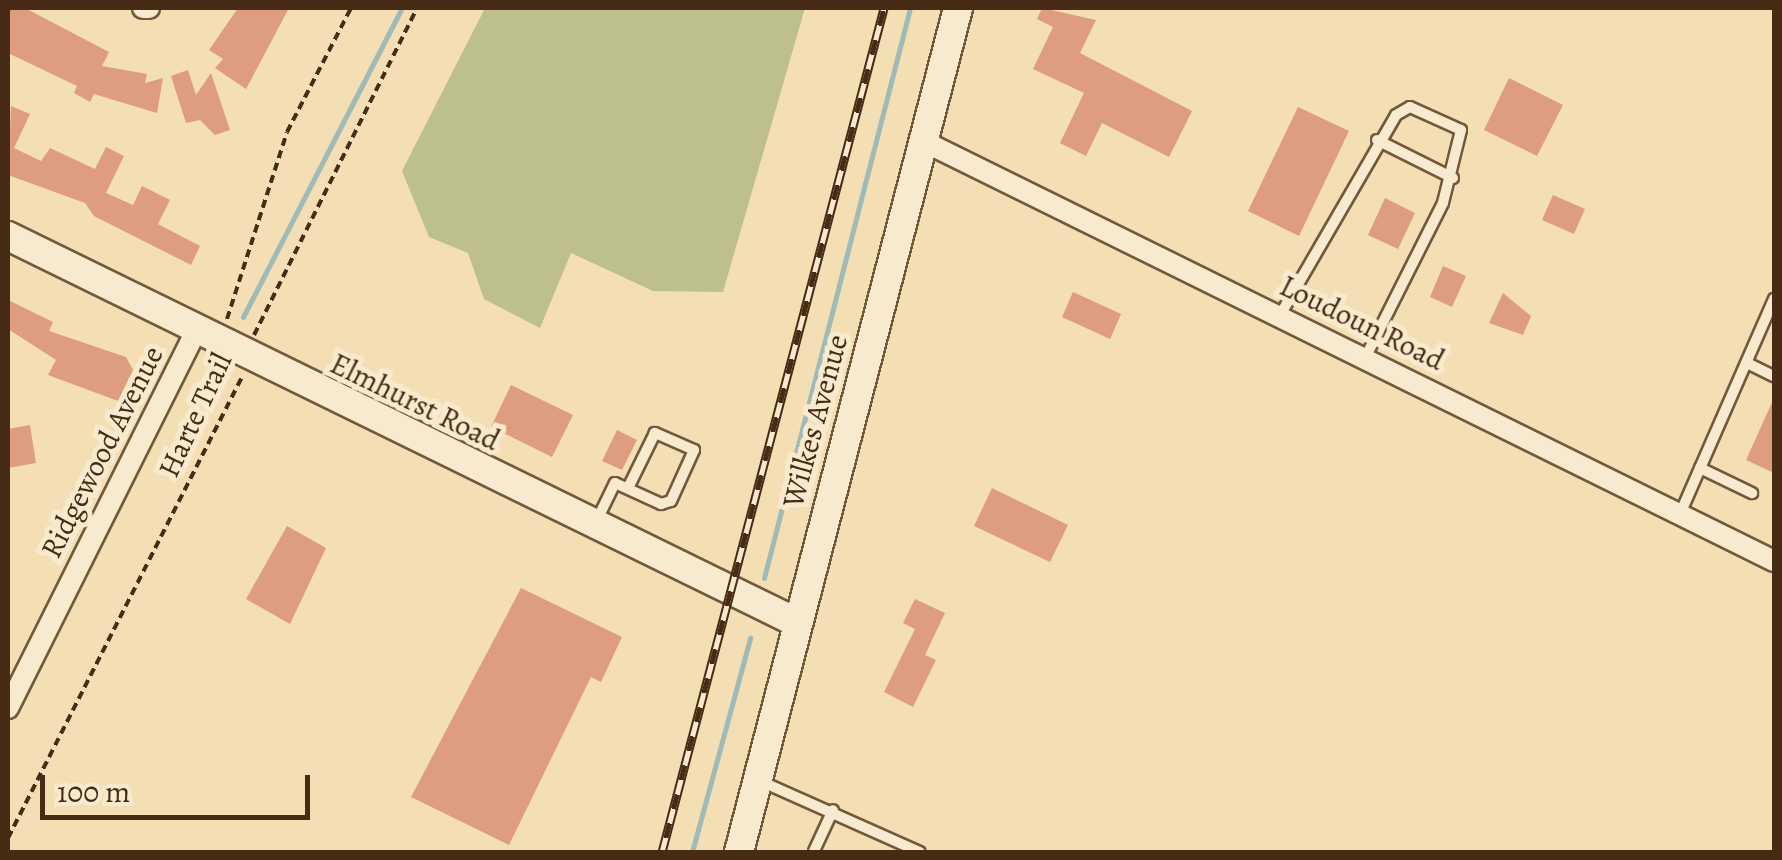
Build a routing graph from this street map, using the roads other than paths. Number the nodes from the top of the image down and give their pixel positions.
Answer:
1 (958, 8) edge
2 (1377, 140) junction
3 (923, 141) junction
4 (1453, 178) junction
5 (8, 236) edge
6 (1774, 299) edge
7 (1279, 316) junction
8 (208, 337) junction
9 (1366, 358) junction
10 (1747, 362) junction
11 (1774, 376) edge
12 (1700, 468) junction
13 (628, 488) junction
14 (1752, 493) dead end
15 (1680, 514) junction
16 (594, 526) junction
17 (1774, 560) edge
18 (796, 622) junction
19 (8, 708) edge
20 (757, 780) junction
21 (833, 810) junction
22 (738, 852) edge
23 (814, 852) edge
24 (920, 852) edge

1 - 3 main road, Wilkes Avenue
2 - 4 lane
2 - 4 lane
2 - 7 lane
3 - 7 street, Loudoun Road
3 - 18 main road, Wilkes Avenue
4 - 9 lane
5 - 8 main road, Elmhurst Road
6 - 10 lane
7 - 9 street, Loudoun Road
8 - 16 main road, Elmhurst Road
8 - 19 street, Ridgewood Avenue
9 - 15 street, Loudoun Road
10 - 11 lane
10 - 12 lane
12 - 14 lane
12 - 15 lane
13 - 13 lane
13 - 16 lane
15 - 17 street, Loudoun Road
16 - 18 main road, Elmhurst Road
18 - 20 main road, Wilkes Avenue
20 - 21 lane
20 - 22 main road, Wilkes Avenue
21 - 23 lane
21 - 24 lane

